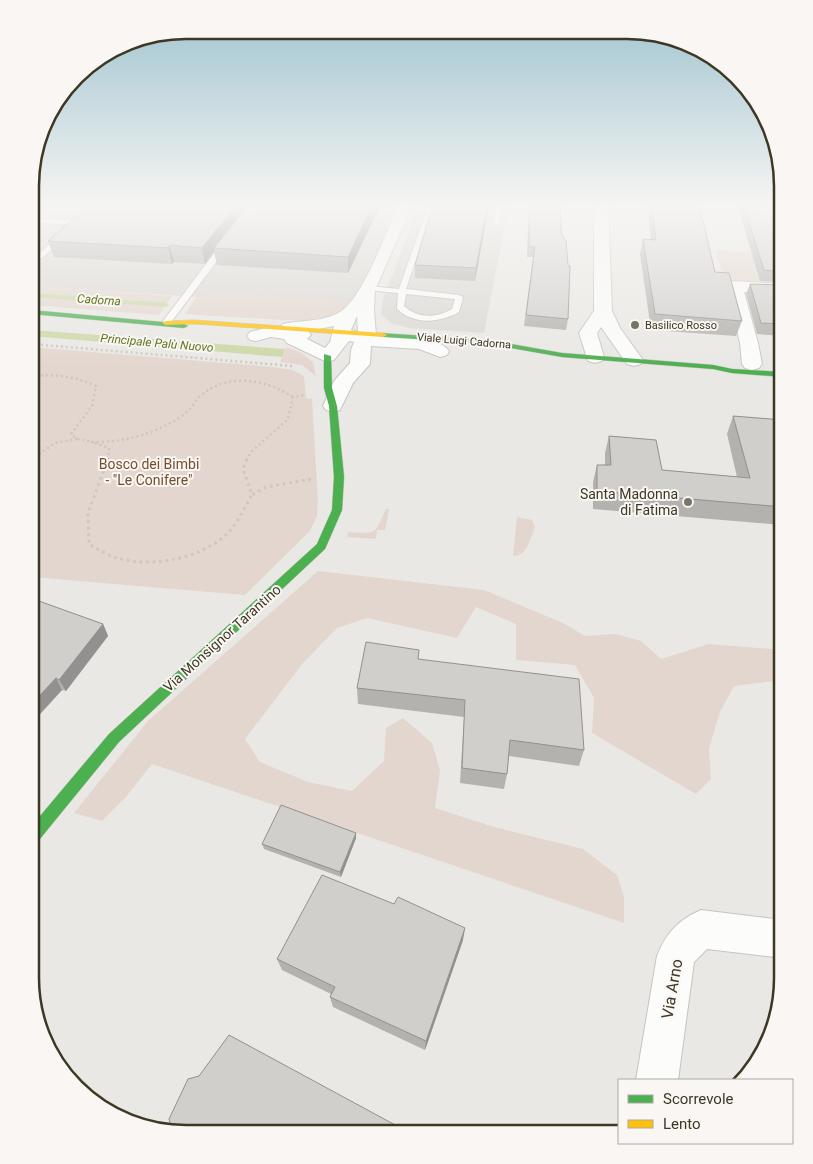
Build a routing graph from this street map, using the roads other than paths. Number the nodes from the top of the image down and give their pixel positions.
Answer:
1 (215, 258) edge
2 (382, 258) edge
3 (413, 258) edge
4 (602, 258) edge
5 (774, 288) edge
6 (368, 289) junction
7 (402, 291) junction
8 (603, 311) junction
9 (39, 313) edge
10 (166, 323) junction
11 (588, 333) junction
12 (291, 334) junction
13 (352, 335) junction
14 (256, 336) junction
15 (416, 349) junction
16 (445, 351) joint
17 (488, 354) dead end
18 (566, 355) junction
19 (326, 356) junction
20 (595, 358) junction
21 (634, 360) junction
22 (360, 364) junction
23 (752, 364) junction
24 (774, 365) edge
25 (713, 367) junction
26 (774, 374) edge
27 (330, 400) junction
28 (39, 829) edge
29 (774, 938) edge
30 (657, 1079) edge

1 - 10 lane
2 - 6 street
3 - 7 lane
4 - 8 street
5 - 23 street
6 - 7 lane
6 - 13 street
6 - 13 street
7 - 7 lane
8 - 11 street
8 - 21 street
9 - 10 main road, Viale Luigi Cadorna
10 - 12 main road, Viale Luigi Cadorna
10 - 14 main road, Viale Luigi Cadorna
11 - 18 street
11 - 20 street
12 - 13 main road, Viale Luigi Cadorna
12 - 13 street
12 - 14 main road, Viale Luigi Cadorna
12 - 19 street
13 - 14 street, Viale Luigi Cadorna
13 - 15 main road, Viale Luigi Cadorna
13 - 16 street, Viale Luigi Cadorna
13 - 18 main road, Viale Luigi Cadorna
13 - 19 street
13 - 22 street
15 - 16 main road, Viale Luigi Cadorna
15 - 22 street
17 - 18 main road, Viale Luigi Cadorna
18 - 20 main road, Viale Luigi Cadorna
19 - 27 main road, Via Monsignor Tarantino
20 - 21 main road, Viale Luigi Cadorna
21 - 25 main road, Viale Luigi Cadorna
22 - 27 street, Via Monsignor Tarantino
23 - 24 main road, Viale Luigi Cadorna
23 - 25 main road, Viale Luigi Cadorna
25 - 26 main road, Viale Luigi Cadorna
27 - 28 main road, Via Monsignor Tarantino
29 - 30 street, Via Arno

